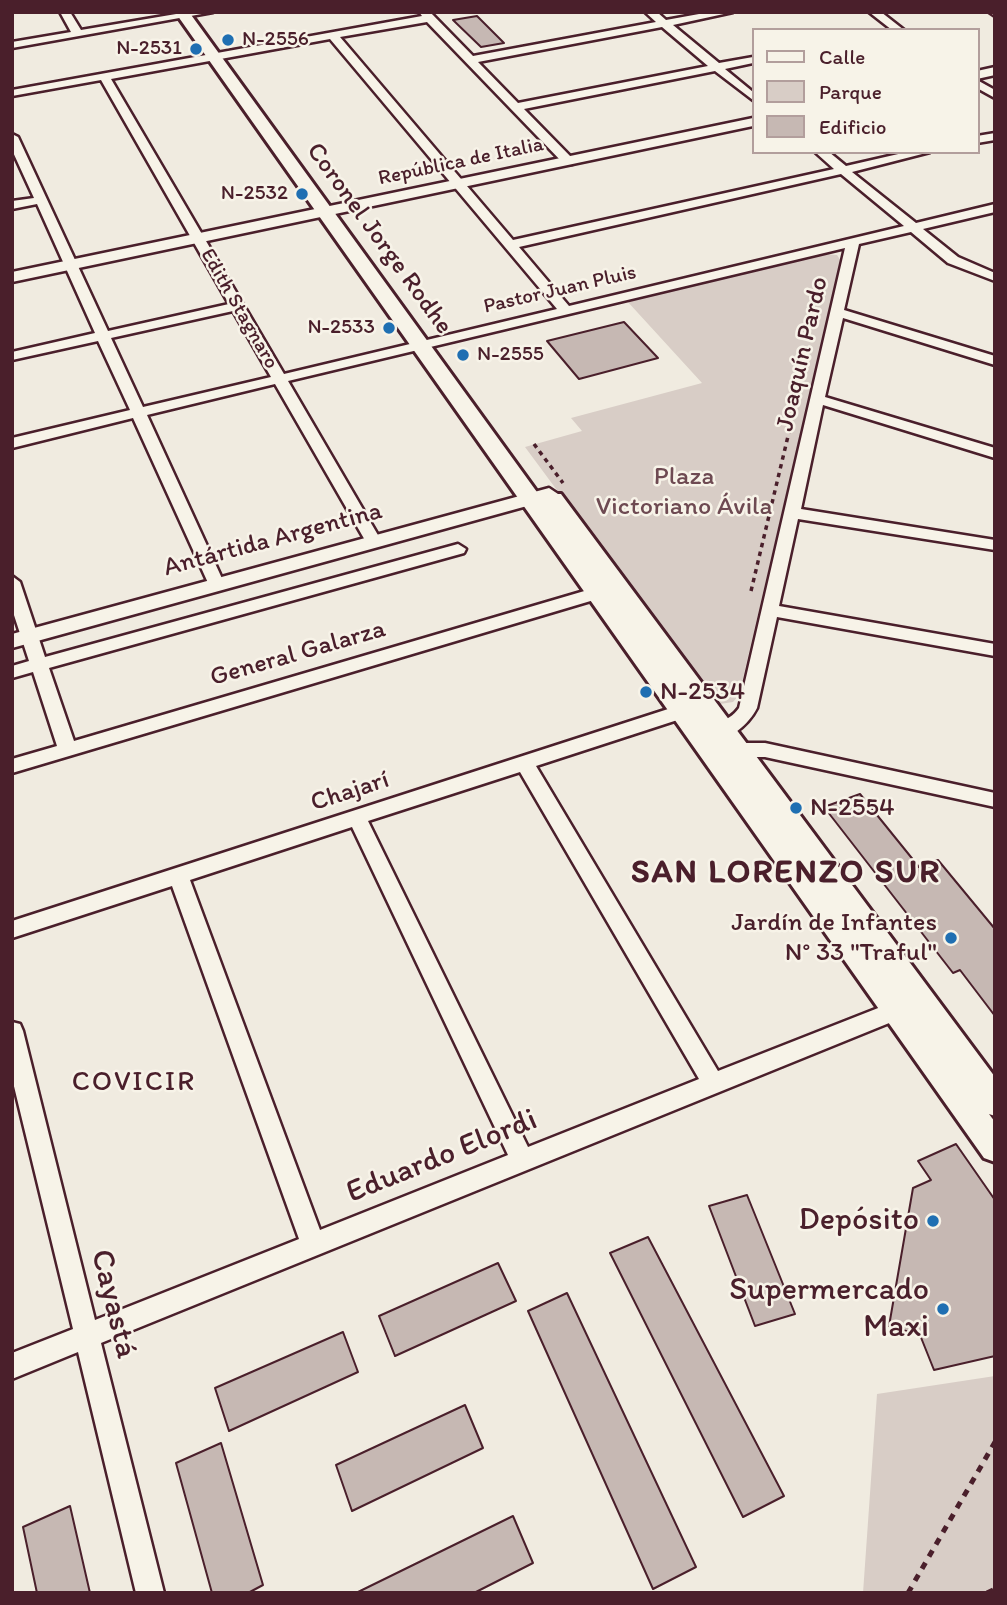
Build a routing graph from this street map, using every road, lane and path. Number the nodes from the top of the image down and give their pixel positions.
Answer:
1 (65, 12) edge
2 (650, 12) edge
3 (729, 12) edge
4 (874, 12) edge
5 (194, 13) edge
6 (427, 15) edge
7 (664, 24) junction
8 (897, 28) edge
9 (78, 34) junction
10 (333, 36) junction
11 (12, 45) edge
12 (221, 56) junction
13 (471, 60) junction
14 (752, 60) edge
15 (717, 67) junction
16 (104, 76) junction
17 (979, 84) edge
18 (12, 93) edge
19 (995, 94) edge
20 (752, 96) edge
21 (516, 107) junction
22 (752, 122) edge
23 (13, 143) edge
24 (823, 154) edge
25 (915, 154) edge
26 (568, 160) junction
27 (843, 170) junction
28 (458, 184) junction
29 (41, 200) junction
30 (12, 205) edge
31 (995, 208) edge
32 (332, 210) junction
33 (913, 227) junction
34 (198, 238) junction
35 (853, 241) junction
36 (510, 245) junction
37 (70, 265) junction
38 (12, 277) edge
39 (995, 277) edge
40 (238, 306) junction
41 (565, 310) junction
42 (838, 312) junction
43 (103, 336) junction
44 (428, 343) junction
45 (12, 356) edge
46 (995, 361) edge
47 (280, 379) junction
48 (818, 400) junction
49 (138, 413) junction
50 (12, 443) edge
51 (995, 453) edge
52 (539, 496) junction
53 (792, 513) junction
54 (374, 542) junction
55 (995, 545) edge
56 (458, 548) dead end
57 (12, 582) edge
58 (217, 585) junction
59 (598, 593) junction
60 (770, 610) junction
61 (21, 639) edge
62 (995, 650) edge
63 (39, 665) junction
64 (12, 672) edge
65 (693, 708) junction
66 (712, 734) junction
67 (67, 750) junction
68 (728, 756) junction
69 (524, 763) junction
70 (12, 766) edge
71 (995, 800) edge
72 (357, 818) junction
73 (178, 876) junction
74 (12, 930) edge
75 (896, 1010) junction
76 (12, 1031) edge
77 (713, 1083) junction
78 (995, 1101) edge
79 (995, 1147) edge
80 (522, 1160) junction
81 (313, 1245) junction
82 (87, 1336) junction
83 (12, 1366) edge
84 (995, 1442) edge
85 (995, 1588) edge
86 (150, 1593) edge
87 (908, 1593) edge
88 (987, 1593) edge

1 - 9 street
2 - 7 street
3 - 7 street
4 - 8 street
5 - 9 street
5 - 12 main road, Coronel Jorge Rodhe
6 - 10 street
6 - 13 street
7 - 13 street
7 - 15 street
9 - 11 street
10 - 12 street
10 - 28 street
12 - 16 street
12 - 32 main road, Coronel Jorge Rodhe
13 - 21 street
14 - 15 street
15 - 20 street
15 - 21 street
16 - 18 street
16 - 34 street, Edith Stagnaro
17 - 19 street
21 - 26 street
22 - 26 street, República de Italia
23 - 29 street
24 - 27 street
25 - 27 street
26 - 28 street, República de Italia
27 - 33 street
27 - 36 street
28 - 32 street, República de Italia
28 - 36 street
29 - 30 street
29 - 37 street
31 - 33 street, Pastor Juan Pluis
32 - 34 street, República de Italia
32 - 44 main road, Coronel Jorge Rodhe
33 - 35 street, Pastor Juan Pluis
33 - 39 street
34 - 37 street, República de Italia
34 - 40 street, Edith Stagnaro
35 - 41 street, Pastor Juan Pluis
35 - 42 street, Joaquín Pardo
36 - 41 street
37 - 38 street, República de Italia
37 - 43 street
40 - 43 street
40 - 47 street, Edith Stagnaro
41 - 44 street, Pastor Juan Pluis
42 - 46 street
42 - 48 street, Joaquín Pardo
43 - 45 street
43 - 49 street
44 - 47 street, Pastor Juan Pluis
44 - 52 main road, Coronel Jorge Rodhe
47 - 49 street, Pastor Juan Pluis
47 - 54 street, Edith Stagnaro
48 - 51 street
48 - 53 street, Joaquín Pardo
49 - 50 street, Pastor Juan Pluis
49 - 58 street
52 - 54 street, Antártida Argentina
52 - 59 main road, Coronel Jorge Rodhe
52 - 65 main road, Coronel Jorge Rodhe
53 - 55 street
53 - 60 street, Joaquín Pardo
54 - 58 street, Antártida Argentina
56 - 63 street
57 - 61 street
58 - 61 street, Antártida Argentina
59 - 65 main road, Coronel Jorge Rodhe
59 - 67 street, General Galarza
60 - 62 street
60 - 66 street, Joaquín Pardo
61 - 63 street
63 - 64 street
63 - 67 street
65 - 66 main road, Coronel Jorge Rodhe
65 - 69 street, Chajarí
66 - 68 main road, Coronel Jorge Rodhe
67 - 70 street, General Galarza
68 - 71 street
68 - 75 main road, Coronel Jorge Rodhe
68 - 78 main road, Coronel Jorge Rodhe
69 - 72 street, Chajarí
69 - 77 street
72 - 73 street, Chajarí
72 - 80 street
73 - 74 street, Chajarí
73 - 81 street
75 - 77 street, Eduardo Elordi
75 - 79 main road, Coronel Jorge Rodhe
76 - 82 street, Cayastá
77 - 80 street, Eduardo Elordi
80 - 81 street, Eduardo Elordi
81 - 82 street, Eduardo Elordi
82 - 83 street, Eduardo Elordi
82 - 86 street, Cayastá
84 - 87 path
85 - 88 path

